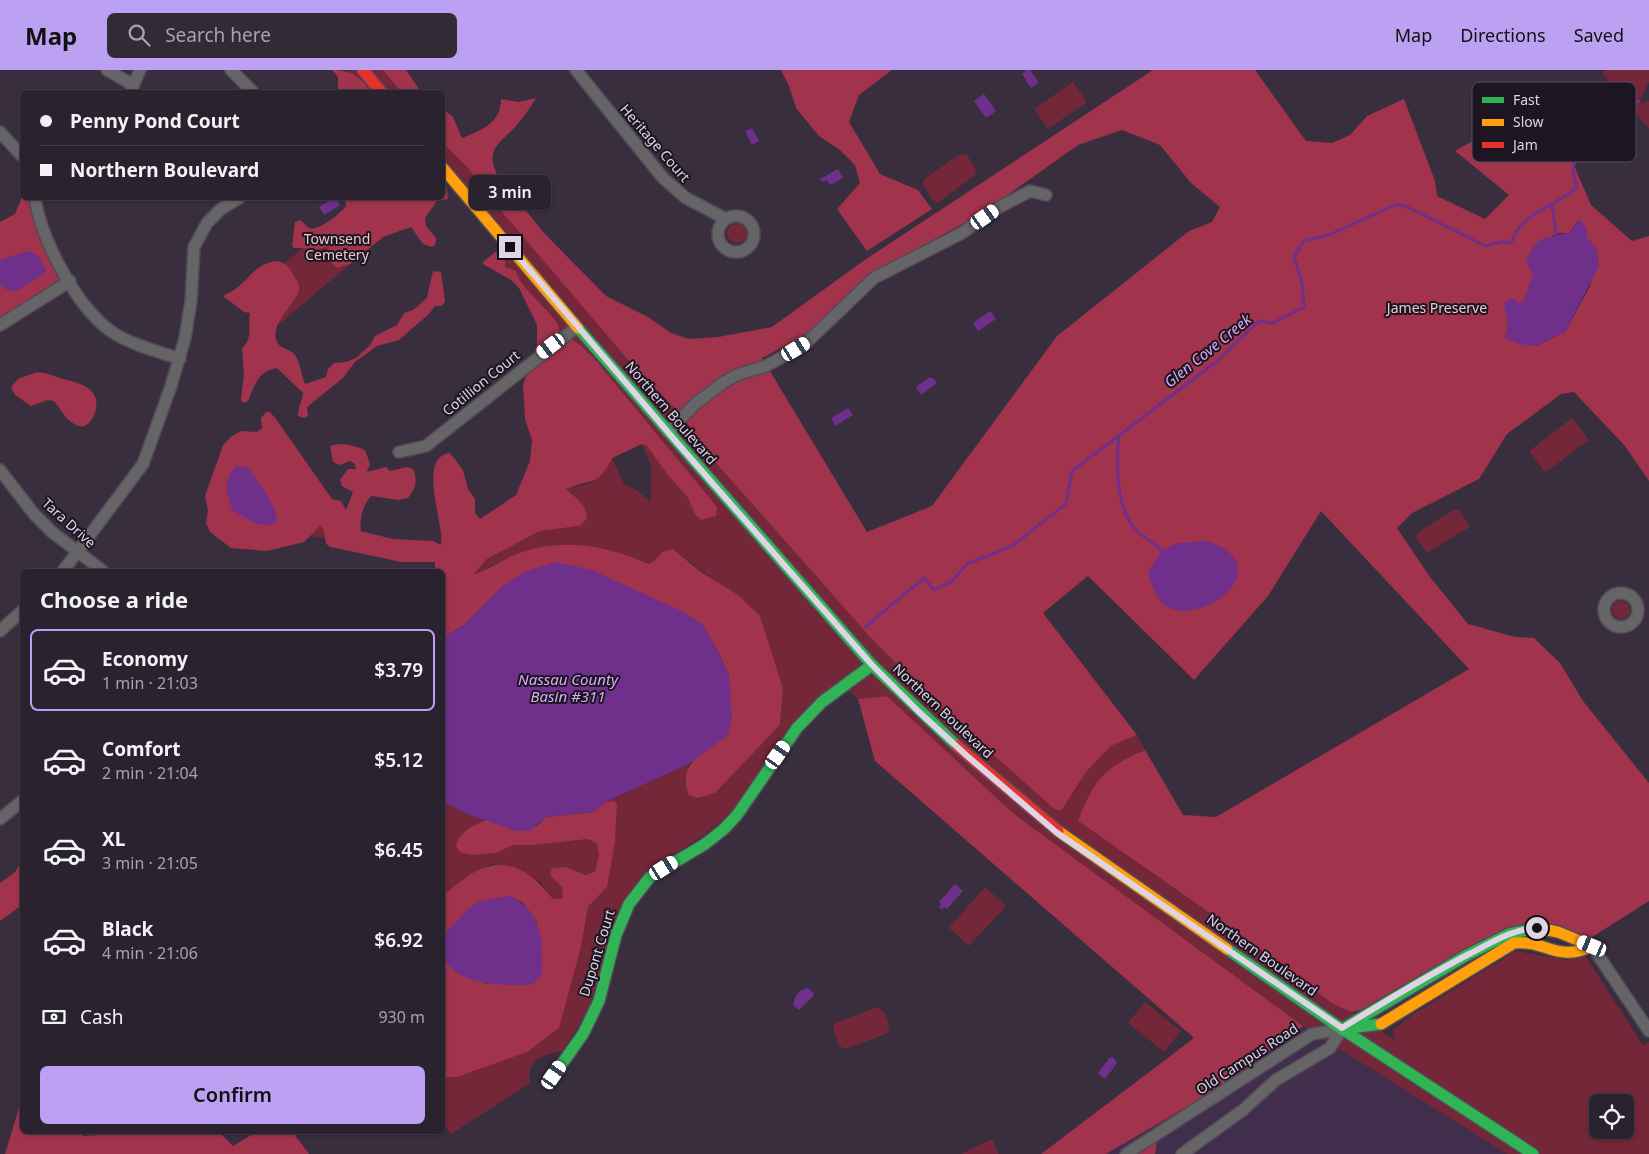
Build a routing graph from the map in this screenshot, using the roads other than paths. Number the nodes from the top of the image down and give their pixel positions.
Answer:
1 (107, 70) edge
2 (140, 70) edge
3 (231, 70) edge
4 (363, 70) edge
5 (576, 70) edge
6 (132, 89) edge
7 (251, 90) edge
8 (379, 90) edge
9 (0, 132) edge
10 (20, 154) edge
11 (445, 171) edge
12 (1046, 195) dead end
13 (35, 200) edge
14 (236, 200) edge
15 (726, 219) dead end
16 (70, 280) junction
17 (0, 325) edge
18 (577, 327) junction
19 (180, 359) junction
20 (668, 432) junction
21 (398, 452) dead end
22 (0, 470) edge
23 (78, 553) junction
24 (65, 569) edge
25 (100, 569) edge
26 (20, 613) edge
27 (0, 631) edge
28 (872, 665) junction
29 (20, 803) edge
30 (0, 819) edge
31 (1592, 946) junction
32 (1342, 1028) junction
33 (1649, 1030) edge
34 (554, 1075) dead end
35 (1126, 1154) edge
36 (1182, 1154) edge
37 (1533, 1154) edge

1 - 6 street
2 - 6 street
3 - 7 street
4 - 8 main road
5 - 15 street, Heritage Court
9 - 10 street
11 - 18 main road, Northern Boulevard
12 - 20 street
13 - 16 street
14 - 19 street
16 - 17 street
16 - 19 street
18 - 20 main road, Northern Boulevard
18 - 21 street, Cotillion Court
19 - 23 street
20 - 28 main road, Northern Boulevard
22 - 23 street, Tara Drive
23 - 24 street
23 - 25 street, Tara Drive
26 - 27 street
28 - 32 main road, Northern Boulevard
28 - 34 main road, Dupont Court
29 - 30 street
31 - 32 main road
31 - 32 main road
31 - 33 street
32 - 35 street, Old Campus Road
32 - 36 street
32 - 37 main road, Northern Boulevard

